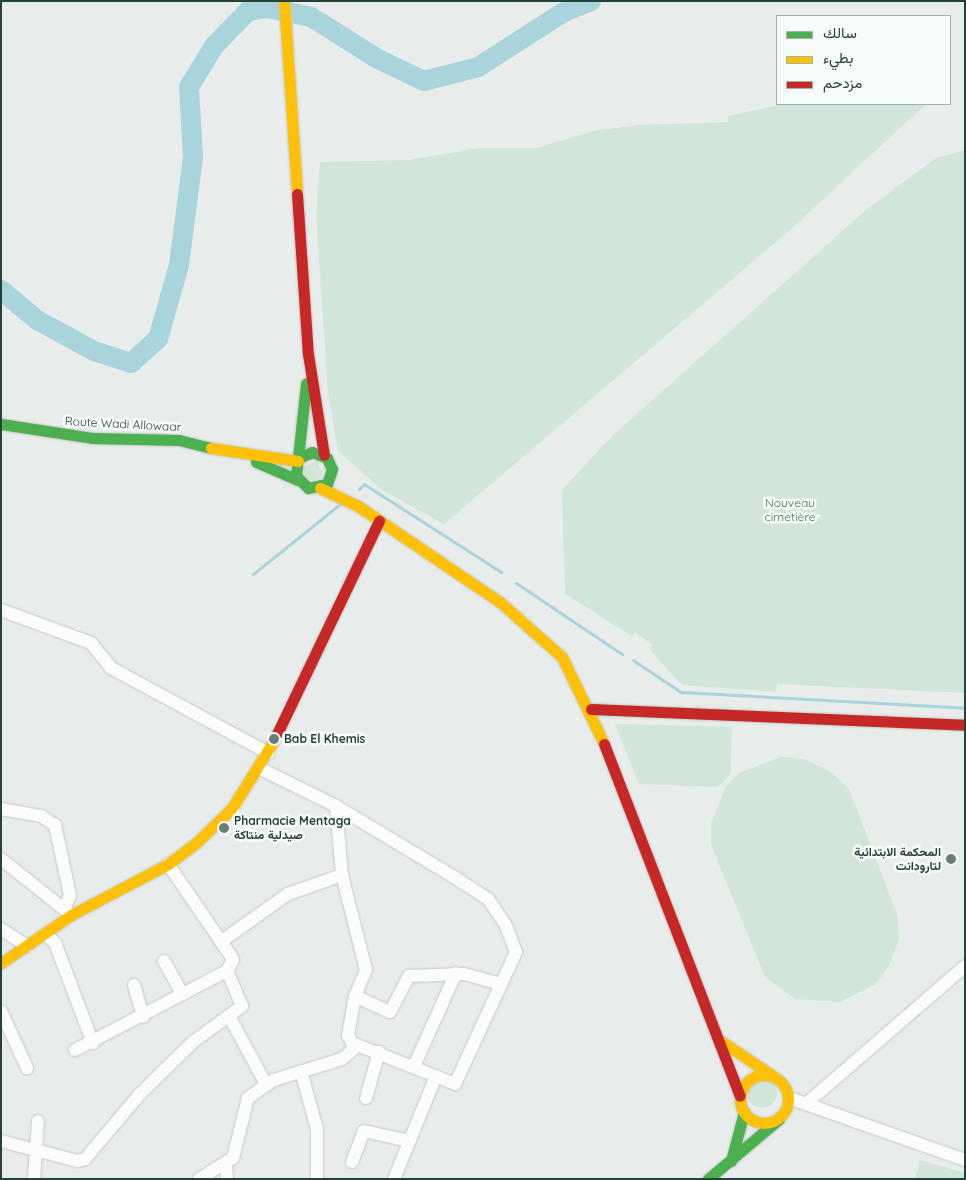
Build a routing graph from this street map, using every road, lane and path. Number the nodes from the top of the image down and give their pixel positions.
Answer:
1 (284, 1) edge
2 (308, 354) junction
3 (1, 424) edge
4 (242, 455) junction
5 (324, 455) junction
6 (300, 459) junction
7 (332, 473) junction
8 (298, 480) junction
9 (320, 488) junction
10 (358, 506) junction
11 (379, 521) junction
12 (1, 610) edge
13 (591, 709) junction
14 (965, 725) edge
15 (272, 744) junction
16 (259, 768) junction
17 (336, 806) junction
18 (1, 810) edge
19 (1, 859) edge
20 (168, 864) junction
21 (342, 875) junction
22 (67, 912) junction
23 (1, 928) edge
24 (46, 934) junction
25 (222, 941) junction
26 (27, 946) junction
27 (164, 961) dead end
28 (1, 963) edge
29 (965, 966) edge
30 (226, 971) junction
31 (456, 974) junction
32 (501, 984) junction
33 (134, 985) dead end
34 (182, 994) junction
35 (355, 996) junction
36 (1, 1011) edge
37 (143, 1017) junction
38 (230, 1018) junction
39 (4, 1029) edge
40 (718, 1039) junction
41 (93, 1043) junction
42 (358, 1045) junction
43 (75, 1050) dead end
44 (379, 1052) junction
45 (414, 1066) junction
46 (27, 1068) dead end
47 (301, 1071) junction
48 (436, 1076) junction
49 (776, 1077) junction
50 (266, 1084) junction
51 (740, 1096) junction
52 (366, 1098) dead end
53 (789, 1098) junction
54 (807, 1103) junction
55 (744, 1112) junction
56 (779, 1118) junction
57 (38, 1121) dead end
58 (1, 1141) edge
59 (409, 1142) junction
60 (40, 1150) junction
61 (965, 1160) edge
62 (732, 1161) junction
63 (352, 1162) dead end
64 (226, 1165) junction
65 (34, 1179) edge
66 (200, 1179) edge
67 (227, 1179) edge
68 (317, 1179) edge
69 (394, 1179) edge
70 (708, 1179) edge

1 - 2 street
2 - 5 street
2 - 6 street
3 - 4 street, Route Wadi Allowaar
4 - 6 street, Route Wadi Allowaar
4 - 8 street, Route Wadi Allowaar
5 - 6 street
5 - 7 street
6 - 8 street
7 - 9 street
7 - 10 street
8 - 9 street
9 - 10 street
10 - 11 street
11 - 13 street
11 - 15 street
12 - 15 street
13 - 14 street
13 - 40 street
15 - 16 street
16 - 17 street
16 - 20 street
17 - 21 street
17 - 32 street
18 - 22 street
19 - 22 street
20 - 22 street
20 - 25 street
21 - 25 street
21 - 35 street
22 - 24 street
23 - 26 street
24 - 26 street
24 - 41 street
25 - 30 street
26 - 28 street
27 - 34 street
29 - 54 street
30 - 34 street
30 - 38 street
31 - 32 street
31 - 35 street
31 - 45 street
32 - 48 street
33 - 37 street
34 - 37 street
35 - 42 street
36 - 39 street
37 - 41 street
38 - 50 street
38 - 60 street
39 - 46 street
40 - 49 street
40 - 51 street
41 - 43 street
42 - 44 street
42 - 47 street
44 - 45 street
44 - 52 street
45 - 48 street
47 - 50 street
47 - 68 street
48 - 59 street
49 - 51 street
49 - 53 street
50 - 64 street
51 - 55 street
53 - 54 street
53 - 56 street
54 - 61 street
55 - 56 street
55 - 62 street
56 - 62 street
57 - 60 street
58 - 60 street
59 - 63 street
59 - 69 street
60 - 65 street
62 - 70 street
64 - 66 street
64 - 67 street

